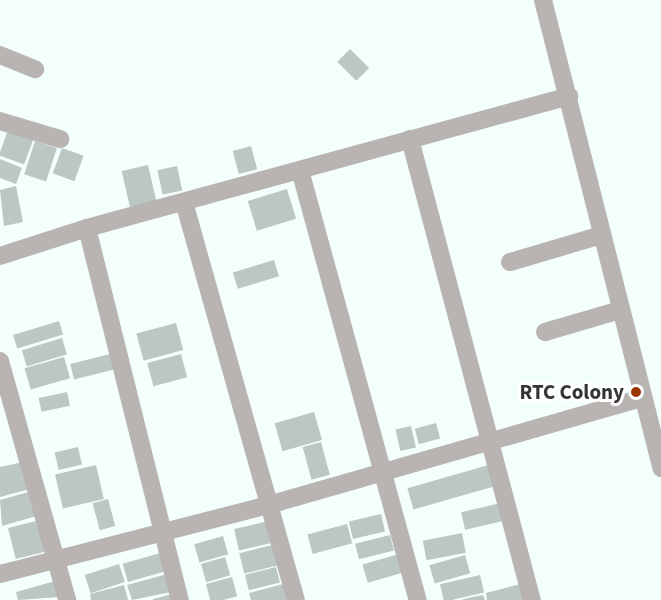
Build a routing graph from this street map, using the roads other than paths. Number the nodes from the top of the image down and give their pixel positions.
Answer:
1 (543, 0) edge
2 (0, 56) edge
3 (35, 69) dead end
4 (569, 96) junction
5 (0, 121) edge
6 (60, 139) dead end
7 (410, 139) junction
8 (300, 170) junction
9 (184, 202) junction
10 (87, 228) junction
11 (602, 235) junction
12 (0, 256) edge
13 (510, 262) dead end
14 (620, 310) junction
15 (546, 332) dead end
16 (0, 361) edge
17 (641, 398) junction
18 (491, 441) junction
19 (661, 468) edge
20 (381, 471) junction
21 (272, 504) junction
22 (161, 530) junction
23 (55, 557) junction
24 (0, 574) edge
25 (67, 600) edge
26 (180, 600) edge
27 (297, 600) edge
28 (418, 600) edge
29 (532, 600) edge

1 - 4 street
2 - 3 street
4 - 7 street
4 - 11 street
5 - 6 street
7 - 8 street
7 - 18 street
8 - 9 street
8 - 20 street
9 - 10 street
9 - 21 street
10 - 12 street
10 - 22 street
11 - 13 street
11 - 14 street
14 - 15 street
14 - 17 street
16 - 23 street
17 - 18 street
17 - 19 street
18 - 20 street
18 - 29 street
20 - 21 street
20 - 28 street
21 - 22 street
21 - 27 street
22 - 23 street
22 - 26 street
23 - 24 street
23 - 25 street

